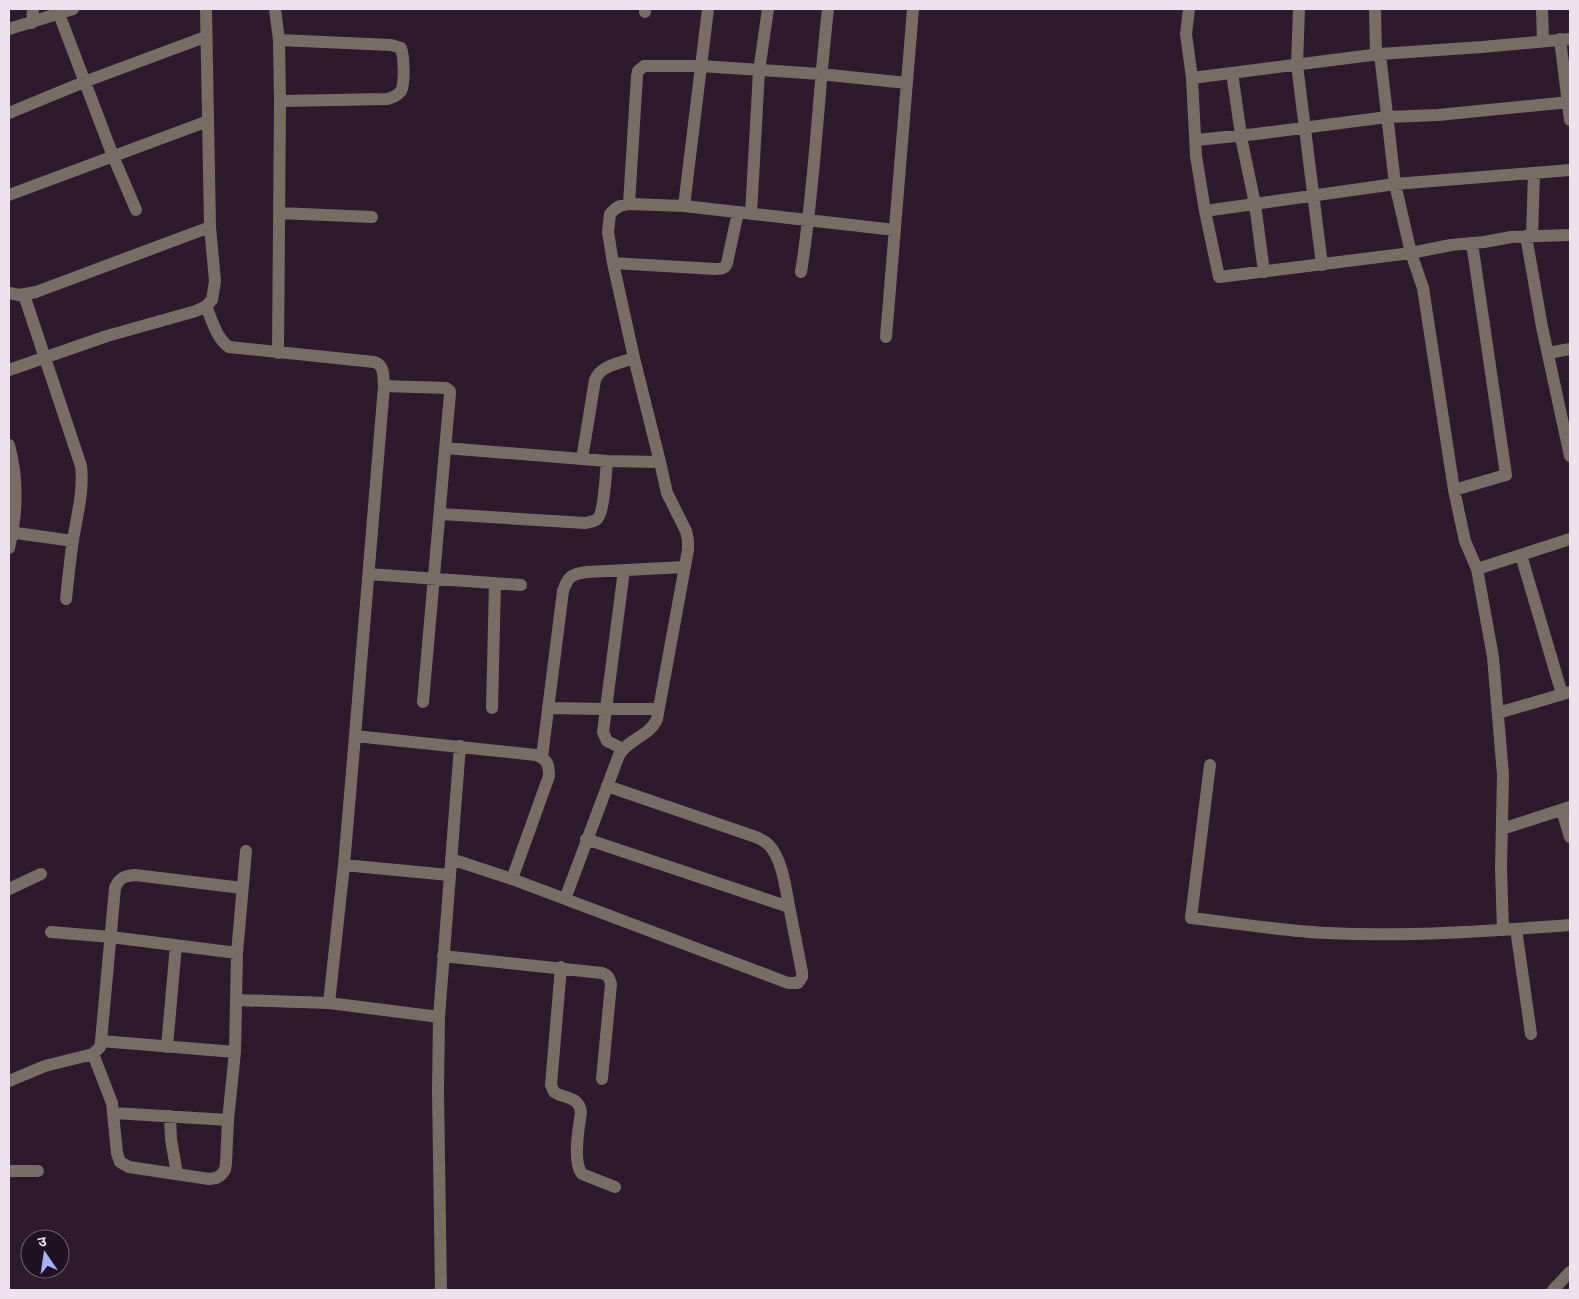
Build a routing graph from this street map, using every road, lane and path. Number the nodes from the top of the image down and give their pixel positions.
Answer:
1 (34, 9) edge
2 (73, 9) edge
3 (206, 9) edge
4 (275, 9) edge
5 (708, 9) edge
6 (768, 9) edge
7 (828, 9) edge
8 (913, 9) edge
9 (1189, 9) edge
10 (1299, 9) edge
11 (1375, 9) edge
12 (1542, 9) edge
13 (59, 14) junction
14 (32, 23) junction
15 (9, 30) edge
16 (205, 37) junction
17 (1565, 39) edge
18 (279, 40) junction
19 (1543, 41) junction
20 (1378, 55) junction
21 (1297, 65) junction
22 (701, 66) junction
23 (759, 71) junction
24 (1232, 73) junction
25 (820, 74) junction
26 (1192, 78) junction
27 (84, 82) junction
28 (907, 82) junction
29 (280, 101) junction
30 (1569, 102) edge
31 (9, 112) edge
32 (1387, 116) junction
33 (1570, 120) edge
34 (208, 121) junction
35 (1305, 128) junction
36 (1241, 136) junction
37 (1196, 140) junction
38 (113, 156) junction
39 (1570, 170) edge
40 (1534, 174) junction
41 (1395, 184) junction
42 (9, 195) edge
43 (1313, 195) junction
44 (630, 204) junction
45 (1255, 204) junction
46 (684, 206) junction
47 (136, 210) dead end
48 (1205, 211) junction
49 (738, 212) junction
50 (279, 213) junction
51 (751, 214) junction
52 (372, 216) dead end
53 (809, 220) junction
54 (210, 227) junction
55 (894, 230) junction
56 (1570, 235) edge
57 (1529, 236) junction
58 (1472, 243) junction
59 (1411, 253) junction
60 (613, 263) junction
61 (1322, 265) junction
62 (801, 272) dead end
63 (1264, 272) junction
64 (9, 293) edge
65 (24, 295) junction
66 (206, 306) junction
67 (886, 337) dead end
68 (1570, 349) edge
69 (278, 353) junction
70 (1548, 353) junction
71 (46, 358) junction
72 (634, 358) junction
73 (9, 370) edge
74 (384, 386) junction
75 (9, 445) edge
76 (445, 448) junction
77 (1570, 456) edge
78 (582, 459) junction
79 (607, 460) junction
80 (660, 462) junction
81 (1454, 490) junction
82 (441, 514) junction
83 (11, 532) edge
84 (1570, 539) edge
85 (73, 541) junction
86 (9, 548) edge
87 (1521, 555) junction
88 (686, 567) junction
89 (1477, 569) junction
90 (624, 570) junction
91 (369, 574) junction
92 (434, 578) junction
93 (496, 583) junction
94 (521, 585) dead end
95 (66, 599) dead end
96 (1566, 693) edge
97 (424, 702) dead end
98 (492, 708) dead end
99 (548, 708) junction
100 (606, 709) junction
101 (659, 709) junction
102 (1498, 713) junction
103 (355, 736) junction
104 (460, 746) junction
105 (622, 749) junction
106 (542, 757) junction
107 (1210, 765) dead end
108 (607, 786) junction
109 (1566, 809) edge
110 (1502, 829) junction
111 (1570, 837) edge
112 (586, 839) junction
113 (246, 852) dead end
114 (451, 859) junction
115 (344, 865) junction
116 (41, 874) dead end
117 (450, 875) junction
118 (512, 879) junction
119 (242, 888) junction
120 (9, 889) edge
121 (565, 899) junction
122 (789, 907) junction
123 (1570, 925) edge
124 (1509, 929) junction
125 (50, 932) dead end
126 (111, 937) junction
127 (176, 945) junction
128 (237, 953) junction
129 (443, 956) junction
130 (561, 967) junction
131 (236, 1000) junction
132 (329, 1003) junction
133 (439, 1017) junction
134 (1531, 1034) dead end
135 (101, 1041) junction
136 (167, 1046) junction
137 (235, 1052) junction
138 (93, 1054) junction
139 (602, 1079) dead end
140 (9, 1082) edge
141 (114, 1113) junction
142 (170, 1116) junction
143 (228, 1120) junction
144 (9, 1171) edge
145 (38, 1172) dead end
146 (177, 1174) junction
147 (615, 1187) dead end
148 (1570, 1272) edge
149 (442, 1290) edge
150 (1552, 1290) edge

1 - 14 street
2 - 13 street
3 - 16 street
4 - 18 street
5 - 22 street
6 - 23 street
7 - 25 street
8 - 28 street
9 - 26 street
10 - 21 street
11 - 20 street
12 - 19 street
13 - 14 street
13 - 27 street
14 - 15 street
16 - 27 street
16 - 34 street
17 - 19 street
17 - 30 street
18 - 29 street
18 - 29 street
19 - 20 street
20 - 21 street
20 - 32 street
21 - 24 street
21 - 35 street
22 - 23 street
22 - 44 street
22 - 46 street
23 - 25 street
23 - 51 street
24 - 26 street
24 - 36 street
25 - 28 street
25 - 53 street
26 - 37 street
27 - 31 street
27 - 38 street
28 - 55 street
29 - 50 street
30 - 32 street
30 - 33 street
32 - 35 street
32 - 41 street
34 - 38 street
34 - 54 street
35 - 36 street
35 - 43 street
36 - 37 street
36 - 45 street
37 - 48 street
38 - 42 street
38 - 47 street
39 - 40 street
40 - 41 street
40 - 57 street
41 - 43 street
41 - 59 street
43 - 45 street
43 - 61 street
44 - 46 street
44 - 60 street
45 - 48 street
45 - 63 street
46 - 49 street
48 - 63 street
49 - 51 street
49 - 60 street
50 - 52 street
50 - 69 street
51 - 53 street
53 - 55 street
53 - 62 street
54 - 65 street
54 - 66 street
55 - 67 street
56 - 57 street
57 - 58 street
57 - 70 street
58 - 59 street
58 - 81 street
59 - 61 street
59 - 81 street
60 - 72 street
61 - 63 street
64 - 65 street
65 - 71 street
66 - 69 street
66 - 71 street
68 - 70 street
69 - 74 street
70 - 77 street
71 - 73 street
71 - 85 street
72 - 78 street
72 - 80 street
74 - 76 street
74 - 91 street
75 - 83 street
76 - 78 street
76 - 82 street
78 - 79 street
79 - 80 street
79 - 82 street
80 - 88 street
81 - 89 street
82 - 92 street
83 - 85 street
83 - 86 street
84 - 87 street
85 - 95 street
87 - 89 street
87 - 96 street
88 - 90 street
88 - 101 street
89 - 102 street
90 - 99 street
90 - 100 street
91 - 92 street
91 - 103 street
92 - 93 street
92 - 97 street
93 - 94 street
93 - 98 street
96 - 102 street
99 - 100 street
99 - 106 street
100 - 101 street
100 - 105 street
101 - 105 street
102 - 110 street
103 - 104 street
103 - 115 street
104 - 106 street
104 - 114 street
105 - 108 street
106 - 118 street
107 - 124 street
108 - 112 street
108 - 122 street
109 - 110 street
109 - 111 street
110 - 124 street
112 - 121 street
112 - 122 street
113 - 119 street
114 - 117 street
114 - 118 street
115 - 117 street
115 - 132 street
116 - 120 street
117 - 129 street
118 - 121 street
119 - 126 street
119 - 128 street
121 - 122 street
123 - 124 street
124 - 134 street
125 - 126 street
126 - 127 street
126 - 135 street
127 - 128 street
127 - 136 street
128 - 131 street
129 - 130 street
129 - 133 street
130 - 139 street
130 - 147 street
131 - 132 street
131 - 137 street
132 - 133 street
133 - 149 street
135 - 136 street
135 - 138 street
136 - 137 street
137 - 143 street
138 - 140 street
138 - 141 street
141 - 142 street
141 - 146 street
142 - 143 street
142 - 146 street
143 - 146 street
144 - 145 street
148 - 150 street

